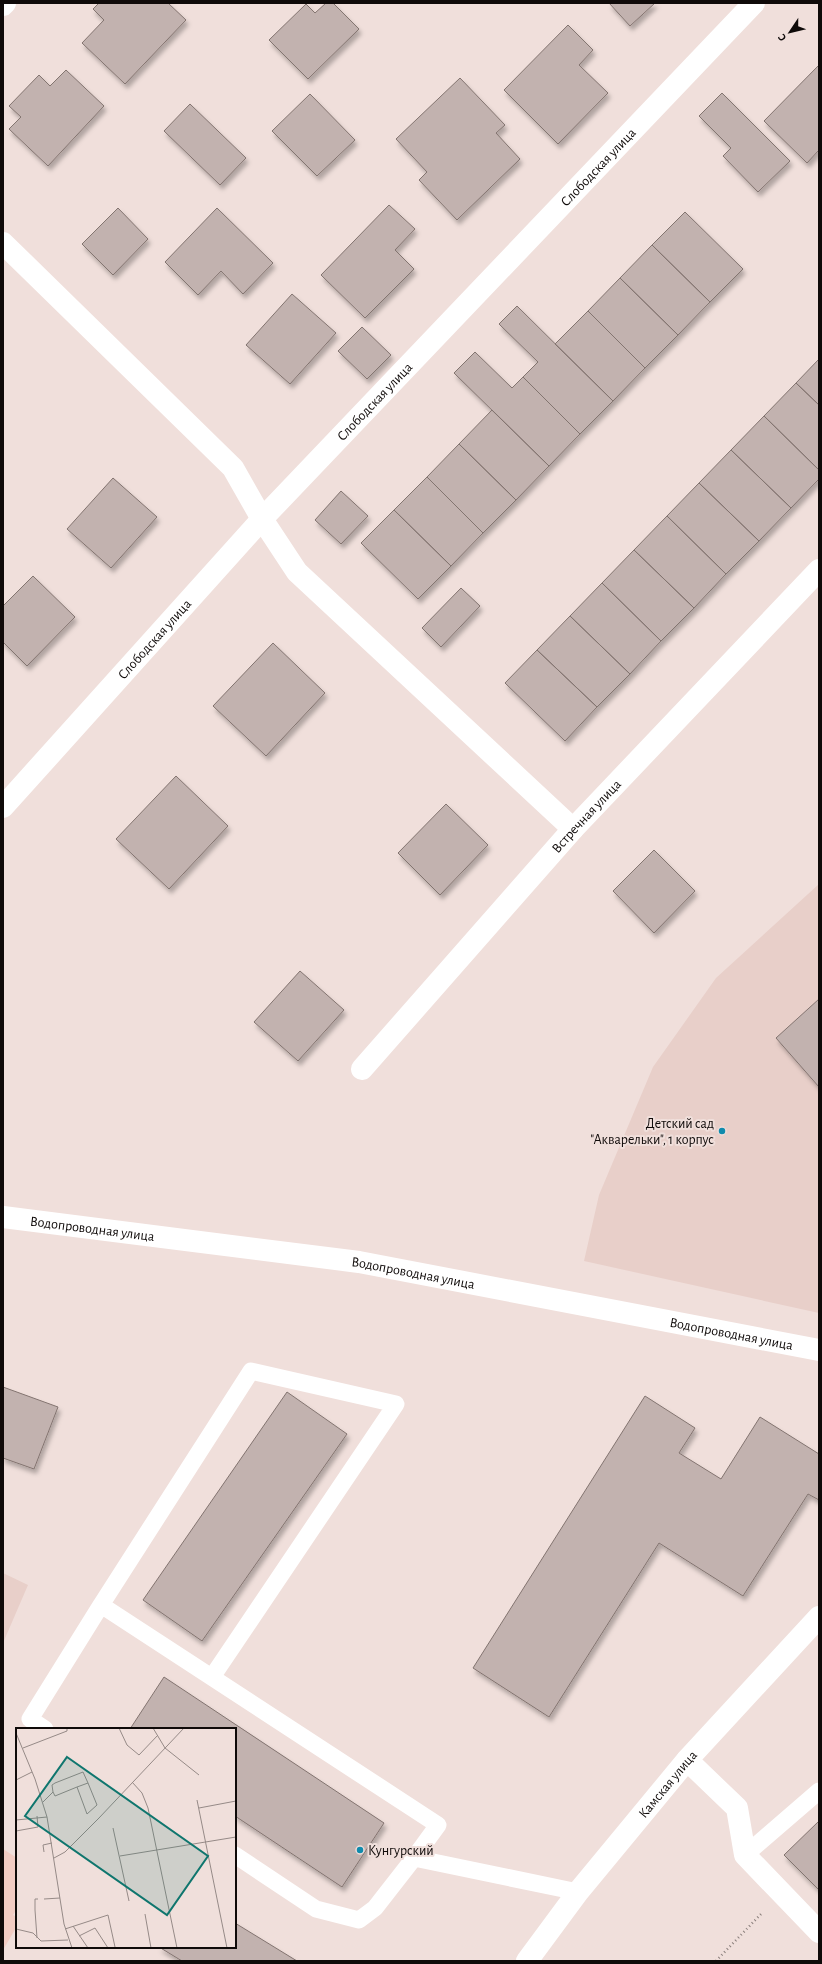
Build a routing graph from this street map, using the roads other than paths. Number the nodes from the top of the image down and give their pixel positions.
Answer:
1 (754, 3) edge
2 (3, 243) edge
3 (262, 519) junction
4 (819, 570) edge
5 (3, 807) edge
6 (573, 829) junction
7 (362, 1069) dead end
8 (3, 1217) edge
9 (819, 1350) edge
10 (101, 1605) junction
11 (819, 1617) edge
12 (212, 1677) junction
13 (44, 1728) edge
14 (687, 1760) junction
15 (819, 1791) edge
16 (745, 1855) junction
17 (236, 1856) edge
18 (414, 1858) junction
19 (578, 1892) junction
20 (819, 1932) edge
21 (527, 1961) edge

1 - 3 street, Слободская улица
2 - 3 street
3 - 5 street, Слободская улица
3 - 6 street
4 - 6 street, Встречная улица
6 - 7 street, Встречная улица
8 - 9 street, Водопроводная улица
10 - 12 lane
10 - 12 lane
10 - 13 lane
11 - 14 street, Камская улица
12 - 18 lane
14 - 16 street
14 - 19 street, Камская улица
15 - 16 lane
16 - 20 street
17 - 18 lane
18 - 19 lane
19 - 21 street, Камская улица

